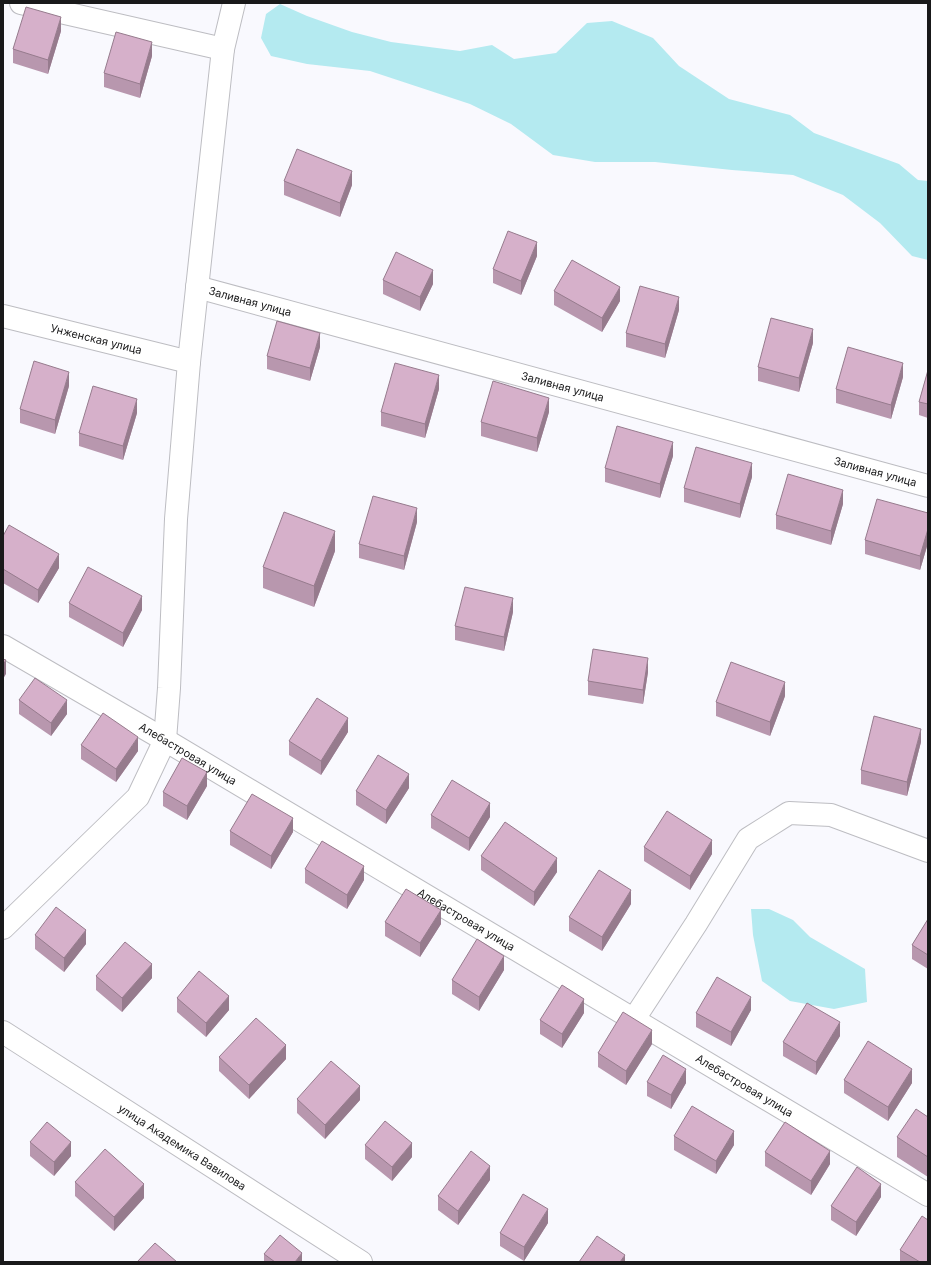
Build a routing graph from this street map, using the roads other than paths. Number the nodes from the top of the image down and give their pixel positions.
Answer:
1 (21, 3) edge
2 (234, 3) edge
3 (223, 49) junction
4 (197, 286) junction
5 (3, 316) edge
6 (189, 362) junction
7 (928, 486) edge
8 (3, 646) edge
9 (165, 740) junction
10 (928, 851) edge
11 (3, 928) edge
12 (634, 1019) junction
13 (3, 1032) edge
14 (928, 1194) edge
15 (361, 1262) edge

1 - 3 street
2 - 3 street
3 - 4 street
4 - 6 street
4 - 7 street, Заливная улица
5 - 6 street, Унженская улица
6 - 9 street
8 - 9 street, Алебастровая улица
9 - 11 street
9 - 12 street, Алебастровая улица
10 - 12 street
12 - 14 street, Алебастровая улица
13 - 15 street, улица Академика Вавилова

